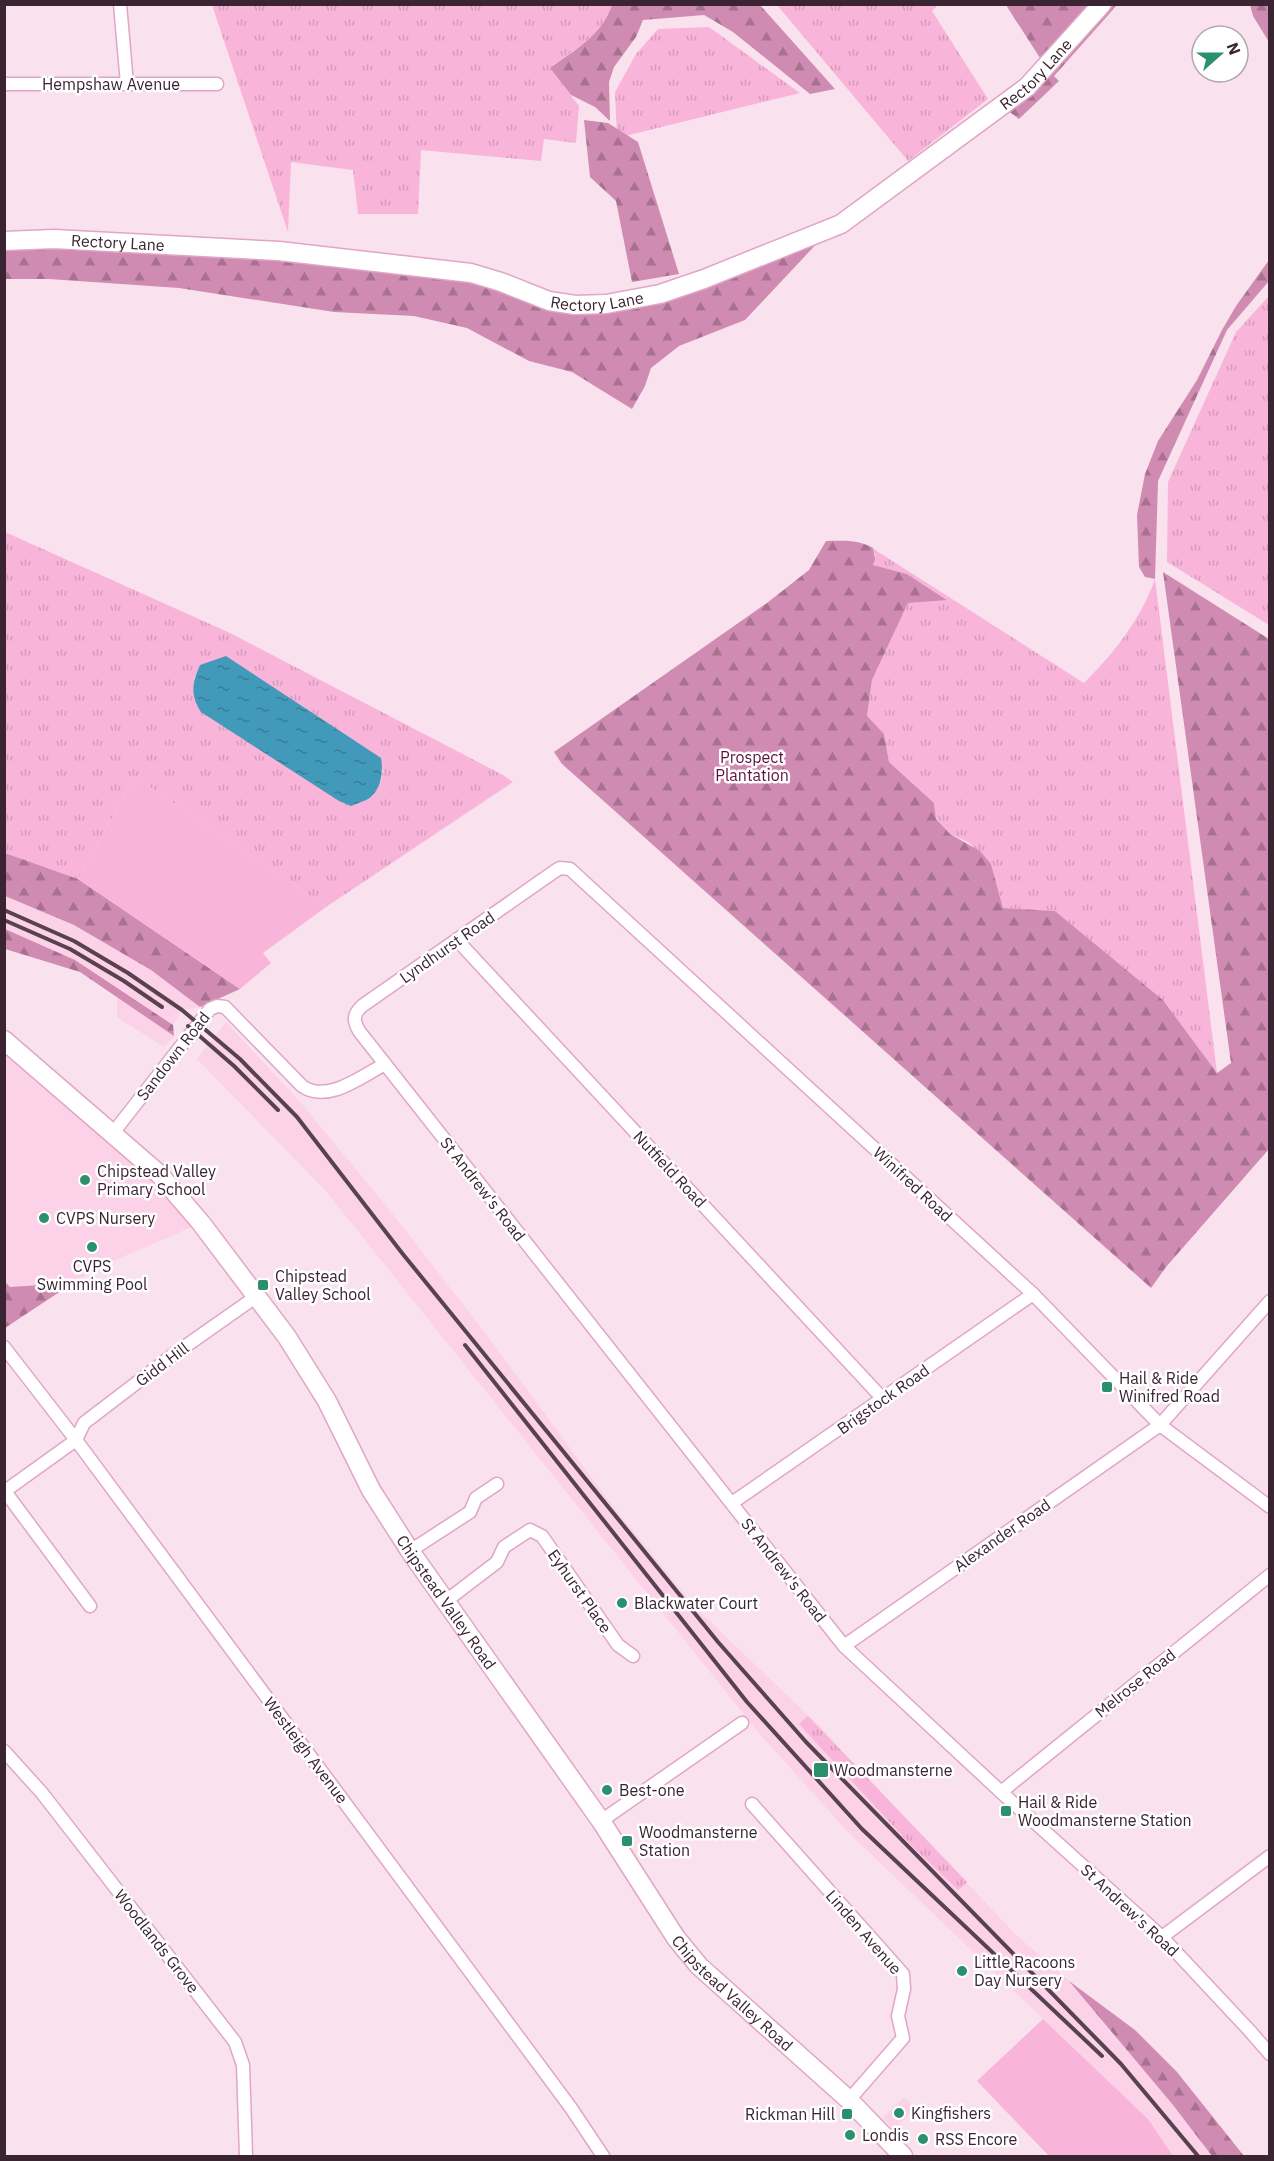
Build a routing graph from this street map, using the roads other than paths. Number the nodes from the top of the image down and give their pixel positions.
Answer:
1 (120, 4) edge
2 (1102, 4) edge
3 (4, 84) edge
4 (127, 84) junction
5 (217, 84) dead end
6 (4, 241) edge
7 (555, 871) joint
8 (457, 940) junction
9 (359, 1031) joint
10 (4, 1040) edge
11 (385, 1064) junction
12 (114, 1133) junction
13 (1033, 1294) junction
14 (257, 1296) junction
15 (1269, 1301) edge
16 (4, 1347) edge
17 (883, 1399) junction
18 (1160, 1425) junction
19 (76, 1440) junction
20 (497, 1484) dead end
21 (5, 1491) edge
22 (732, 1503) junction
23 (1269, 1507) edge
24 (410, 1551) junction
25 (1269, 1575) edge
26 (446, 1601) junction
27 (90, 1606) dead end
28 (844, 1646) junction
29 (633, 1656) dead end
30 (742, 1723) dead end
31 (4, 1751) edge
32 (1001, 1792) junction
33 (752, 1804) dead end
34 (601, 1821) junction
35 (1269, 1856) edge
36 (1162, 1937) junction
37 (1269, 2054) edge
38 (849, 2100) junction
39 (902, 2156) edge
40 (246, 2157) edge
41 (603, 2157) edge

1 - 4 street
2 - 6 main road, Rectory Lane
3 - 4 street, Hempshaw Avenue
4 - 5 street, Hempshaw Avenue
7 - 8 street, Lyndhurst Road
7 - 13 street, Winifred Road
8 - 9 street, Lyndhurst Road
8 - 17 street, Nutfield Road
9 - 11 street, St Andrew's Road
10 - 12 main road, Chipstead Valley Road
11 - 12 street, Sandown Road
11 - 22 street, St Andrew's Road
12 - 14 main road, Chipstead Valley Road
13 - 17 street, Brigstock Road
13 - 18 street, Winifred Road
14 - 19 street, Gidd Hill
14 - 24 main road, Chipstead Valley Road
15 - 18 street, Alexander Road
16 - 19 street, Westleigh Avenue
17 - 22 street, Brigstock Road
18 - 23 street, Winifred Road
18 - 28 street, Alexander Road
19 - 21 street, Gidd Hill
19 - 41 street, Westleigh Avenue
20 - 24 street
21 - 27 street
22 - 28 street, St Andrew's Road
24 - 26 main road, Chipstead Valley Road
25 - 32 street, Melrose Road
26 - 29 street, Eyhurst Place
26 - 34 main road, Chipstead Valley Road
28 - 32 street, St Andrew's Road
30 - 34 street
31 - 40 street, Woodlands Grove
32 - 36 street, St Andrew's Road
33 - 38 street, Linden Avenue
34 - 38 main road, Chipstead Valley Road
35 - 36 street
36 - 37 street, St Andrew's Road
38 - 39 main road, Chipstead Valley Road

